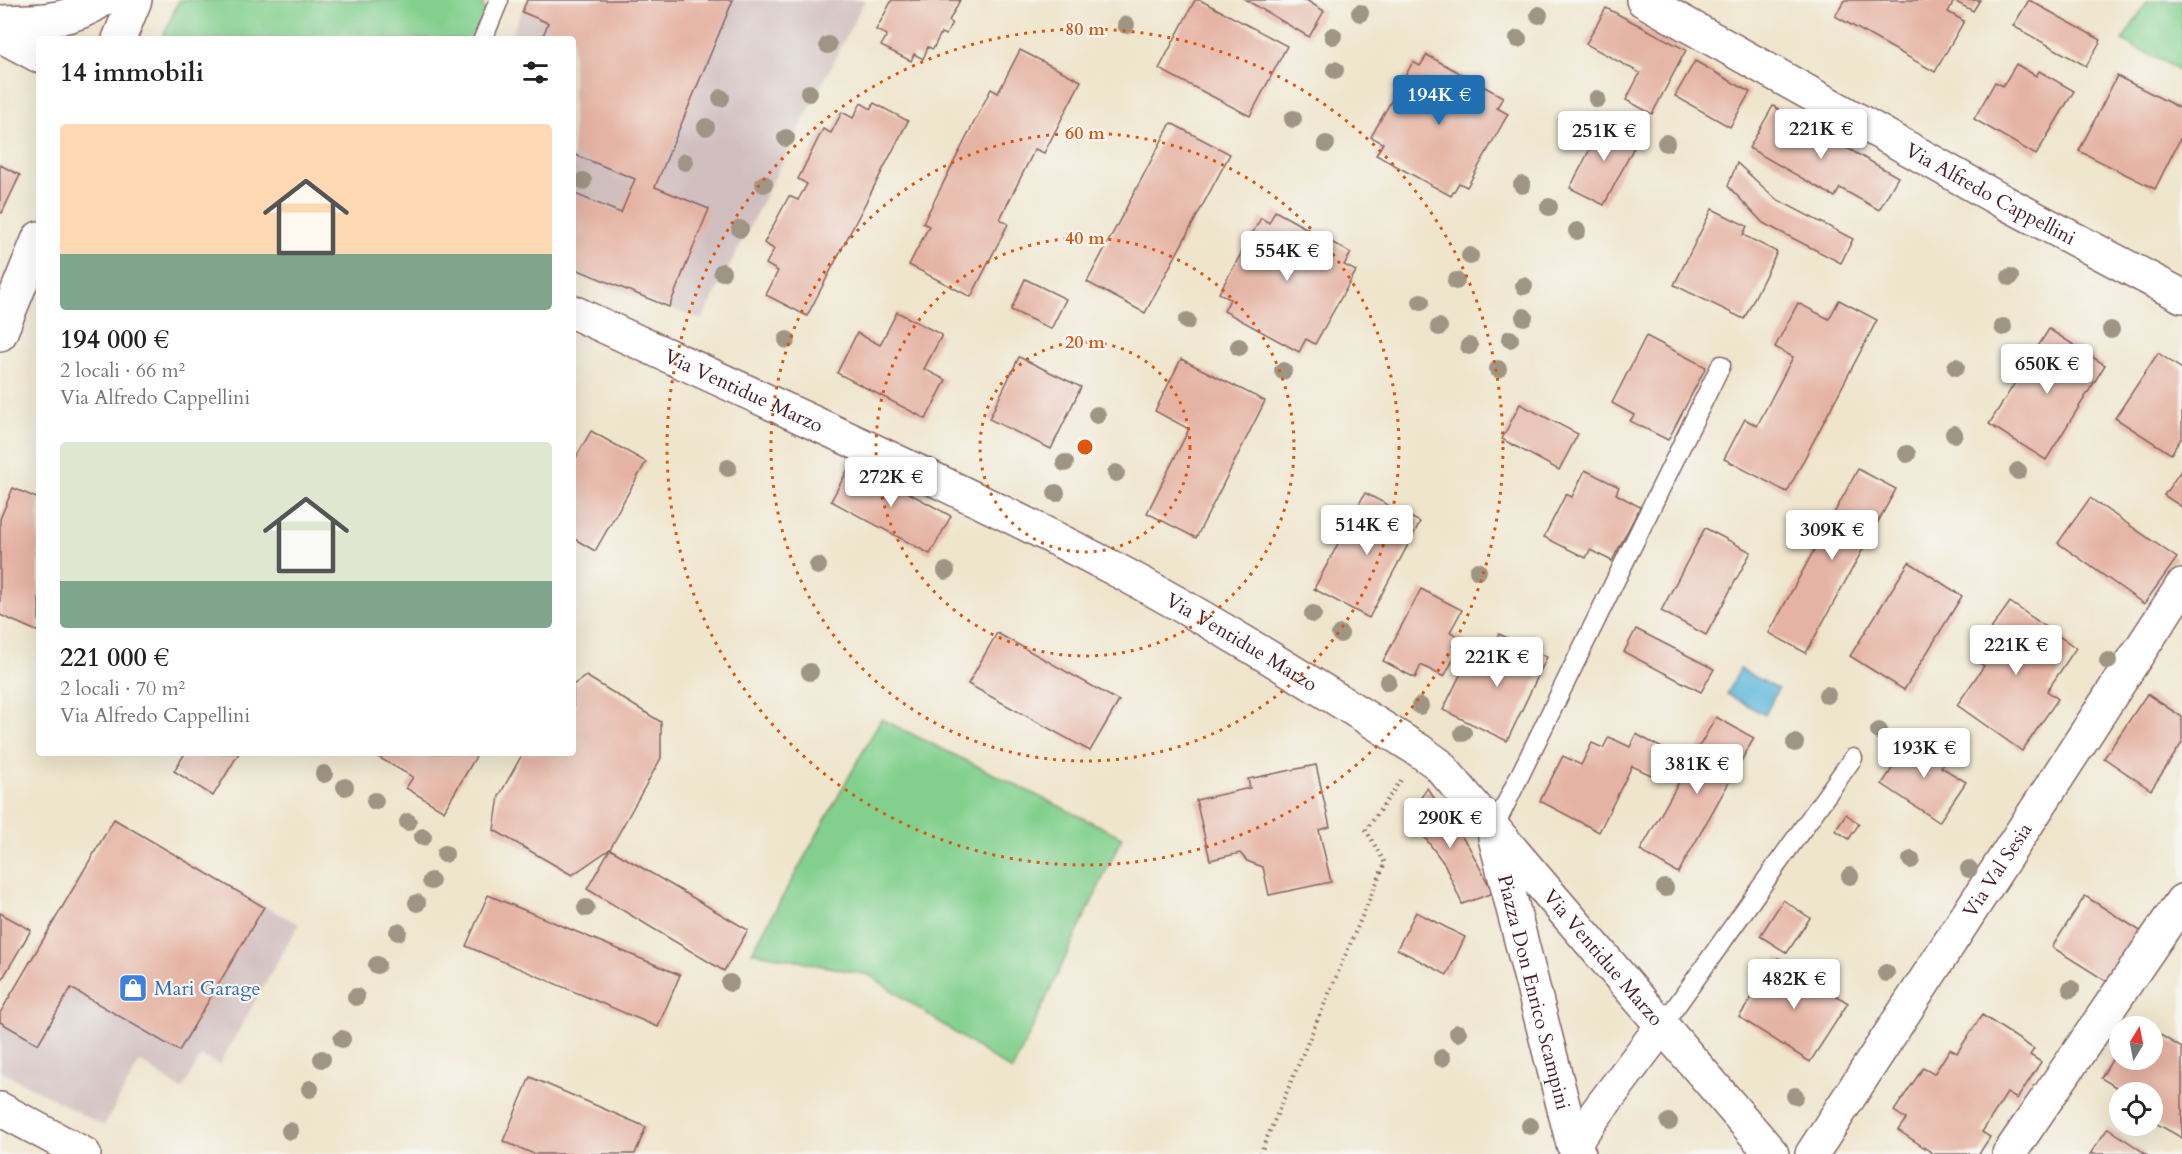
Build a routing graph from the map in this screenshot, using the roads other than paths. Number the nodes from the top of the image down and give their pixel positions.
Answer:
1 (102, 0) edge
2 (135, 0) edge
3 (499, 0) edge
4 (1643, 0) edge
5 (0, 22) edge
6 (0, 35) edge
7 (120, 36) edge
8 (484, 36) edge
9 (36, 54) edge
10 (36, 245) edge
11 (2182, 296) edge
12 (576, 313) edge
13 (0, 334) edge
14 (1721, 365) dead end
15 (2182, 586) edge
16 (1853, 758) dead end
17 (1493, 830) junction
18 (2182, 901) edge
19 (1662, 1026) junction
20 (0, 1109) edge
21 (1576, 1149) edge
22 (84, 1154) edge
23 (1772, 1154) edge
24 (1812, 1154) edge
25 (2009, 1154) edge

1 - 5 street
2 - 7 street
3 - 8 lane
4 - 11 street, Via Alfredo Cappellini
6 - 9 street
10 - 13 street
12 - 17 street, Via Ventidue Marzo
14 - 17 lane
15 - 24 street, Via Val Sesia
16 - 19 lane
17 - 19 street, Via Ventidue Marzo
17 - 21 street, Piazza Don Enrico Scampini
18 - 25 street
19 - 21 street
19 - 23 street, Via Ventidue Marzo
20 - 22 street

